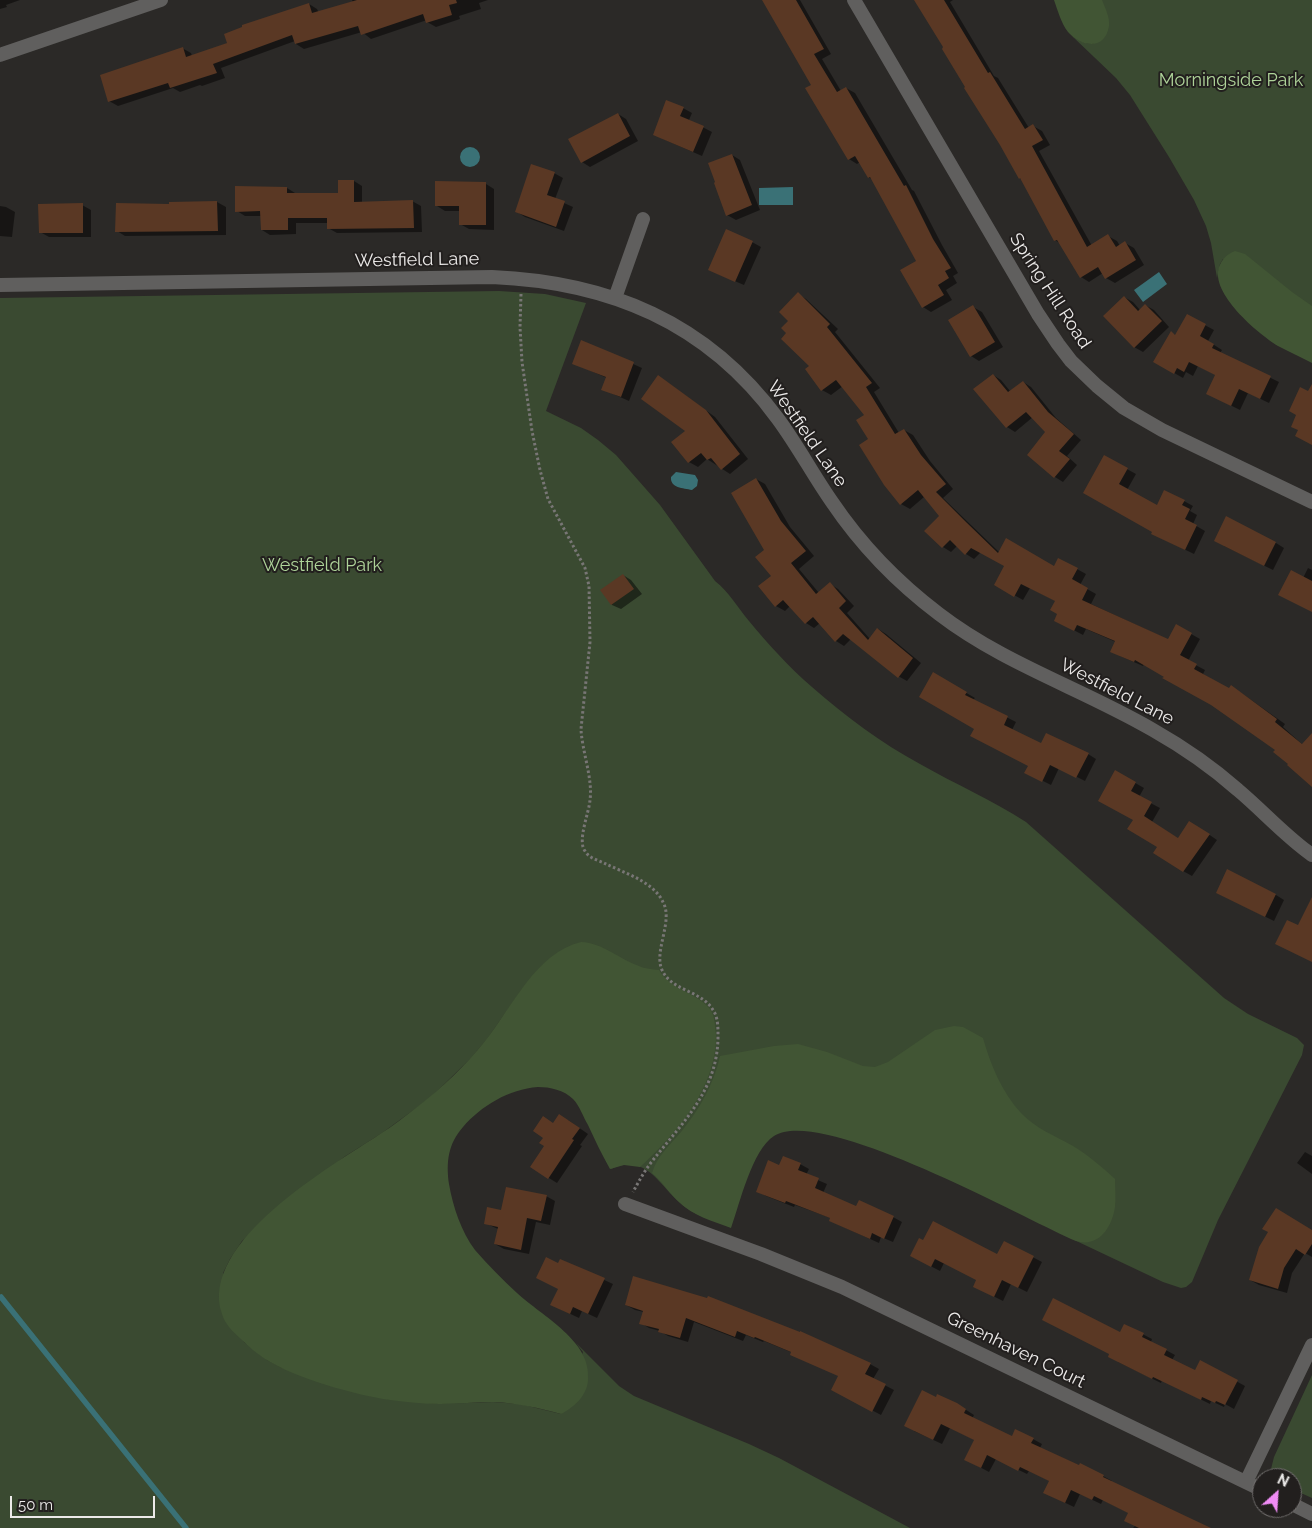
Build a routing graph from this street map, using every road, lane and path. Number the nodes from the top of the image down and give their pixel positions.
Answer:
1 (161, 0) edge
2 (854, 0) edge
3 (0, 55) edge
4 (643, 219) dead end
5 (522, 279) junction
6 (0, 285) edge
7 (615, 298) junction
8 (1312, 502) edge
9 (1312, 855) edge
10 (625, 1204) joint
11 (1312, 1345) edge
12 (1246, 1482) junction
13 (1252, 1485) edge

1 - 3 street
2 - 8 street, Spring Hill Road
4 - 7 street
5 - 6 street, Westfield Lane
5 - 7 street, Westfield Lane
5 - 10 path
7 - 9 street, Westfield Lane
10 - 12 street, Greenhaven Court
11 - 12 street
12 - 13 street, Greenhaven Court

